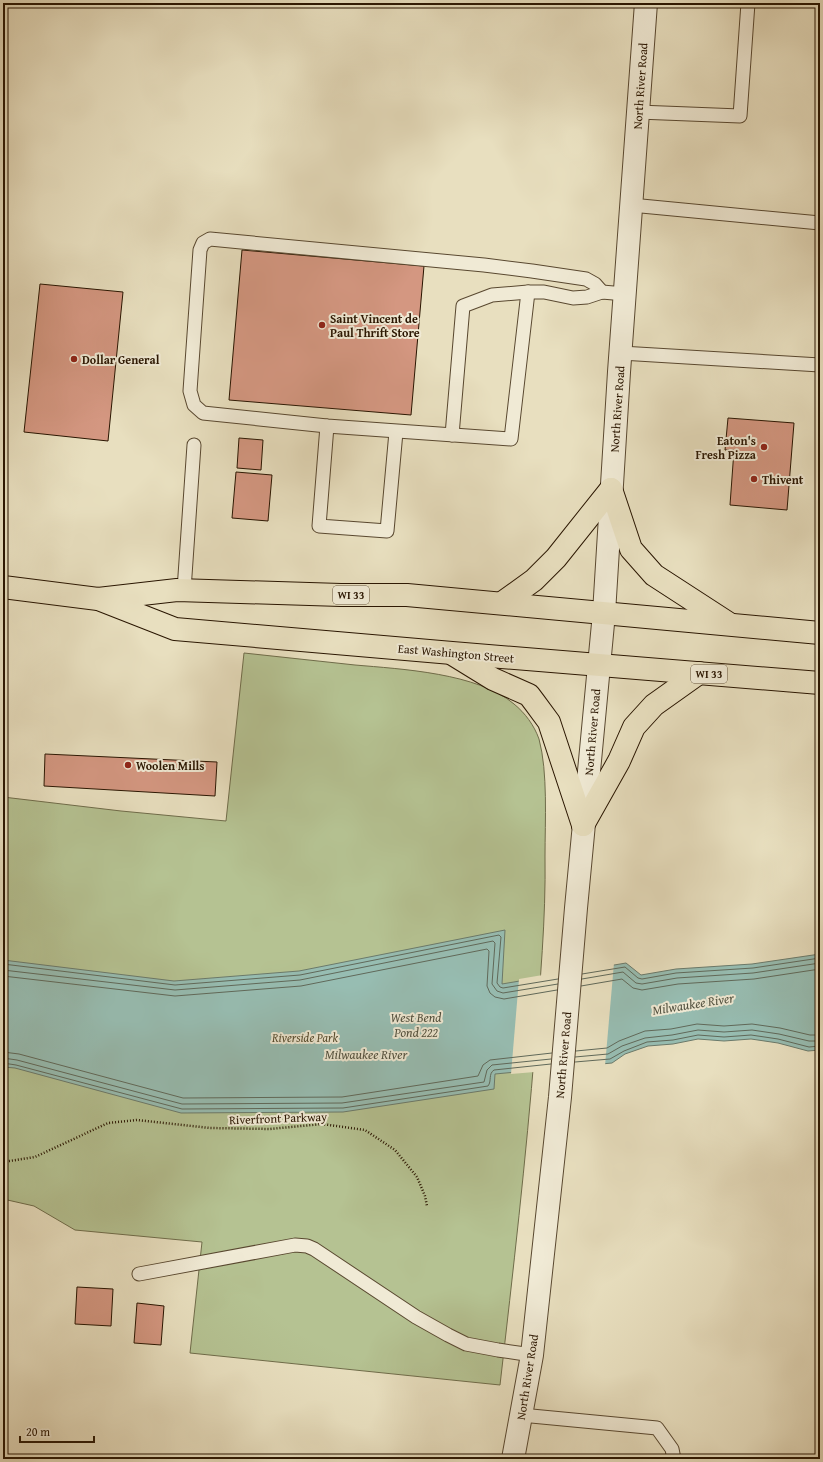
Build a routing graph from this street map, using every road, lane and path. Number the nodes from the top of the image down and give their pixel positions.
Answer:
1 (646, 3) edge
2 (748, 3) edge
3 (638, 112) junction
4 (631, 205) junction
5 (820, 223) edge
6 (528, 292) junction
7 (602, 292) junction
8 (625, 294) junction
9 (621, 353) junction
10 (820, 365) edge
11 (327, 426) junction
12 (396, 432) junction
13 (452, 435) junction
14 (194, 445) dead end
15 (611, 489) junction
16 (3, 587) edge
17 (184, 590) junction
18 (98, 598) junction
19 (502, 603) junction
20 (604, 613) junction
21 (730, 624) junction
22 (820, 633) edge
23 (452, 653) junction
24 (599, 665) junction
25 (699, 674) junction
26 (820, 683) edge
27 (584, 825) junction
28 (3, 1162) edge
29 (427, 1206) dead end
30 (139, 1274) dead end
31 (532, 1355) junction
32 (521, 1415) junction
33 (513, 1459) edge
34 (674, 1459) edge

1 - 3 street, North River Road
2 - 3 lane
3 - 4 street, North River Road
4 - 5 lane
4 - 8 street, North River Road
6 - 7 lane
6 - 13 lane
6 - 13 lane
7 - 8 lane
7 - 11 lane
8 - 9 street, North River Road
9 - 10 lane
9 - 15 street, North River Road
11 - 12 lane
11 - 12 lane
12 - 13 lane
14 - 17 lane
15 - 19 main road
15 - 20 street, North River Road
15 - 21 main road
16 - 18 main road, East Washington Street / WI 33
17 - 18 main road, East Washington Street / WI 33
17 - 19 main road, East Washington Street / WI 33
18 - 23 main road, East Washington Street / WI 33
19 - 20 main road, East Washington Street / WI 33
20 - 21 main road, East Washington Street / WI 33
20 - 24 street, North River Road
21 - 22 main road, East Washington Street / WI 33
23 - 24 main road, East Washington Street / WI 33
23 - 27 main road
24 - 25 main road, East Washington Street / WI 33
24 - 27 street, North River Road
25 - 26 main road, East Washington Street / WI 33
25 - 27 main road
27 - 31 street, North River Road
28 - 29 path, Riverfront Parkway
30 - 31 lane
31 - 32 street, North River Road
32 - 33 street, North River Road
32 - 34 lane

